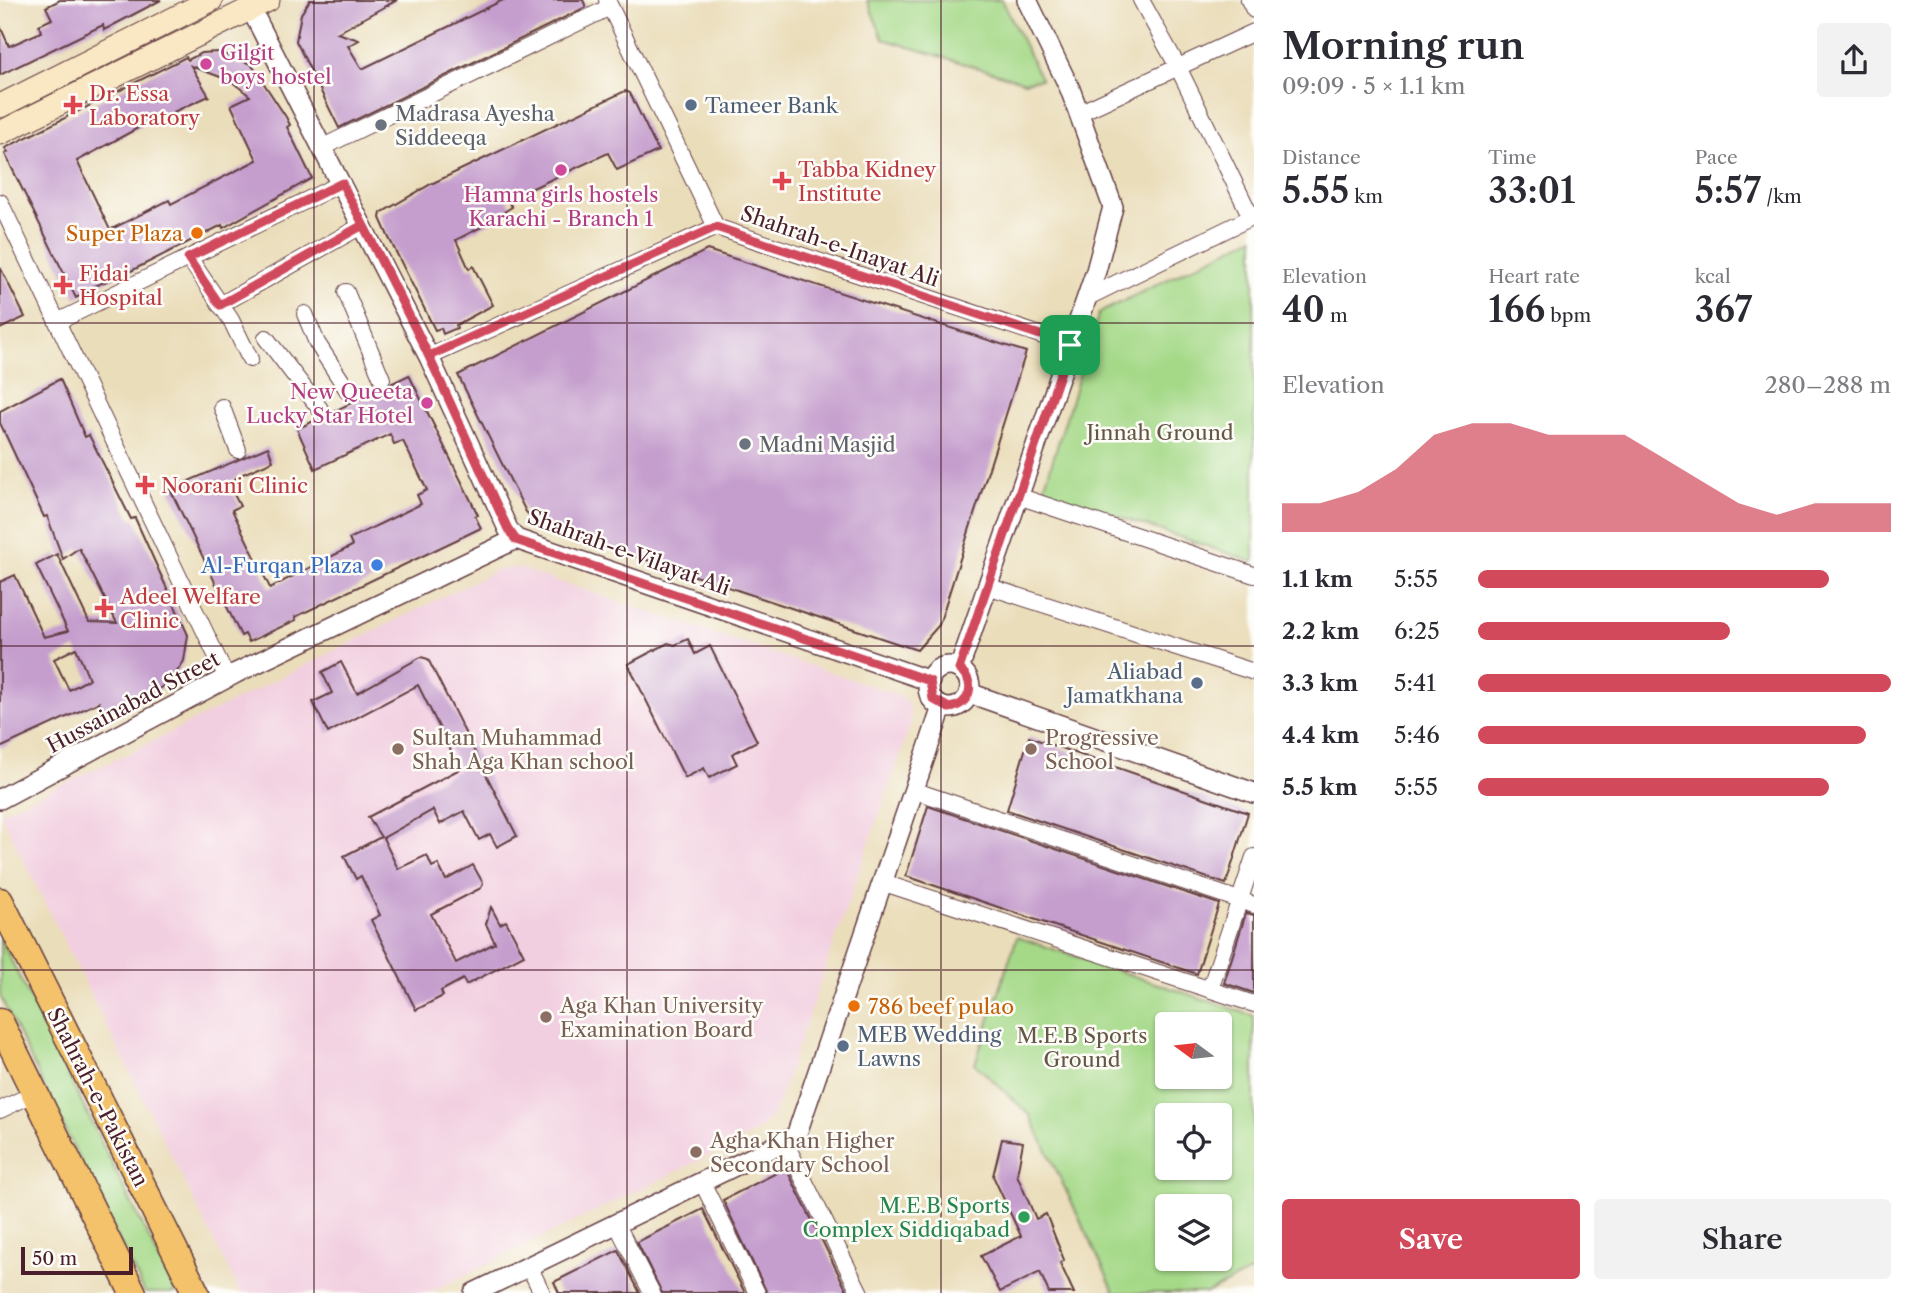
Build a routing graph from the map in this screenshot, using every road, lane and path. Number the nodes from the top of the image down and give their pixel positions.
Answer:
1 (211, 0) edge
2 (1027, 0) edge
3 (1141, 0) edge
4 (1249, 0) edge
5 (609, 3) edge
6 (259, 4) edge
7 (1254, 10) edge
8 (1254, 32) edge
9 (1178, 67) junction
10 (0, 106) edge
11 (1079, 113) junction
12 (0, 133) edge
13 (323, 147) junction
14 (342, 183) junction
15 (0, 202) edge
16 (1252, 217) edge
17 (363, 225) junction
18 (716, 227) junction
19 (188, 258) junction
20 (346, 292) dead end
21 (1086, 298) junction
22 (220, 305) junction
23 (305, 314) dead end
24 (57, 322) junction
25 (266, 338) dead end
26 (1070, 345) junction
27 (429, 356) junction
28 (250, 359) dead end
29 (382, 379) dead end
30 (350, 394) dead end
31 (222, 407) dead end
32 (320, 409) dead end
33 (237, 450) dead end
34 (1018, 496) junction
35 (516, 540) junction
36 (1254, 575) edge
37 (987, 586) junction
38 (959, 669) junction
39 (1254, 672) edge
40 (227, 678) junction
41 (930, 681) junction
42 (970, 693) junction
43 (942, 707) junction
44 (916, 791) junction
45 (1254, 793) edge
46 (1, 796) edge
47 (1254, 857) edge
48 (884, 883) junction
49 (0, 901) edge
50 (1247, 903) edge
51 (1210, 989) junction
52 (1254, 1004) edge
53 (0, 1022) edge
54 (35, 1093) junction
55 (0, 1110) edge
56 (785, 1142) junction
57 (702, 1182) junction
58 (616, 1223) junction
59 (529, 1266) junction
60 (133, 1293) edge
61 (196, 1293) edge
62 (474, 1293) edge
63 (542, 1293) edge
64 (652, 1293) edge
65 (757, 1293) edge
66 (860, 1293) edge

1 - 10 main road
2 - 11 street
3 - 9 street
4 - 7 street
5 - 13 street
5 - 18 street, Shahrah-e-Inayat Ali
6 - 12 main road
6 - 13 street, Shahrah-e-Vilayat Ali
8 - 9 street
9 - 11 street
9 - 16 street
11 - 21 street
13 - 14 street, Shahrah-e-Vilayat Ali
14 - 17 street, Shahrah-e-Vilayat Ali
14 - 19 street
15 - 24 street
16 - 21 street
17 - 22 street
17 - 27 street, Shahrah-e-Vilayat Ali
18 - 26 street, Shahrah-e-Inayat Ali
18 - 27 street
19 - 22 street
19 - 24 street
20 - 29 street
21 - 26 street
22 - 28 street
23 - 30 street
24 - 40 street
25 - 32 street
26 - 34 street
27 - 35 street, Shahrah-e-Vilayat Ali
31 - 33 street
34 - 36 street
34 - 37 street
35 - 40 street, Hussainabad Street
35 - 41 street, Shahrah-e-Vilayat Ali
37 - 38 street
37 - 39 street
38 - 41 street
38 - 42 street
40 - 46 street, Hussainabad Street
41 - 43 street
42 - 43 street
42 - 45 street
43 - 44 street
44 - 48 street
44 - 50 street
47 - 50 street
48 - 51 street
48 - 56 street
49 - 61 highway, Shahrah-e-Pakistan
50 - 51 street
51 - 52 street
53 - 54 highway
54 - 55 street
54 - 60 highway
56 - 57 street
56 - 66 street
57 - 58 street
57 - 65 street
58 - 59 street
58 - 64 street
59 - 62 street
59 - 63 street

